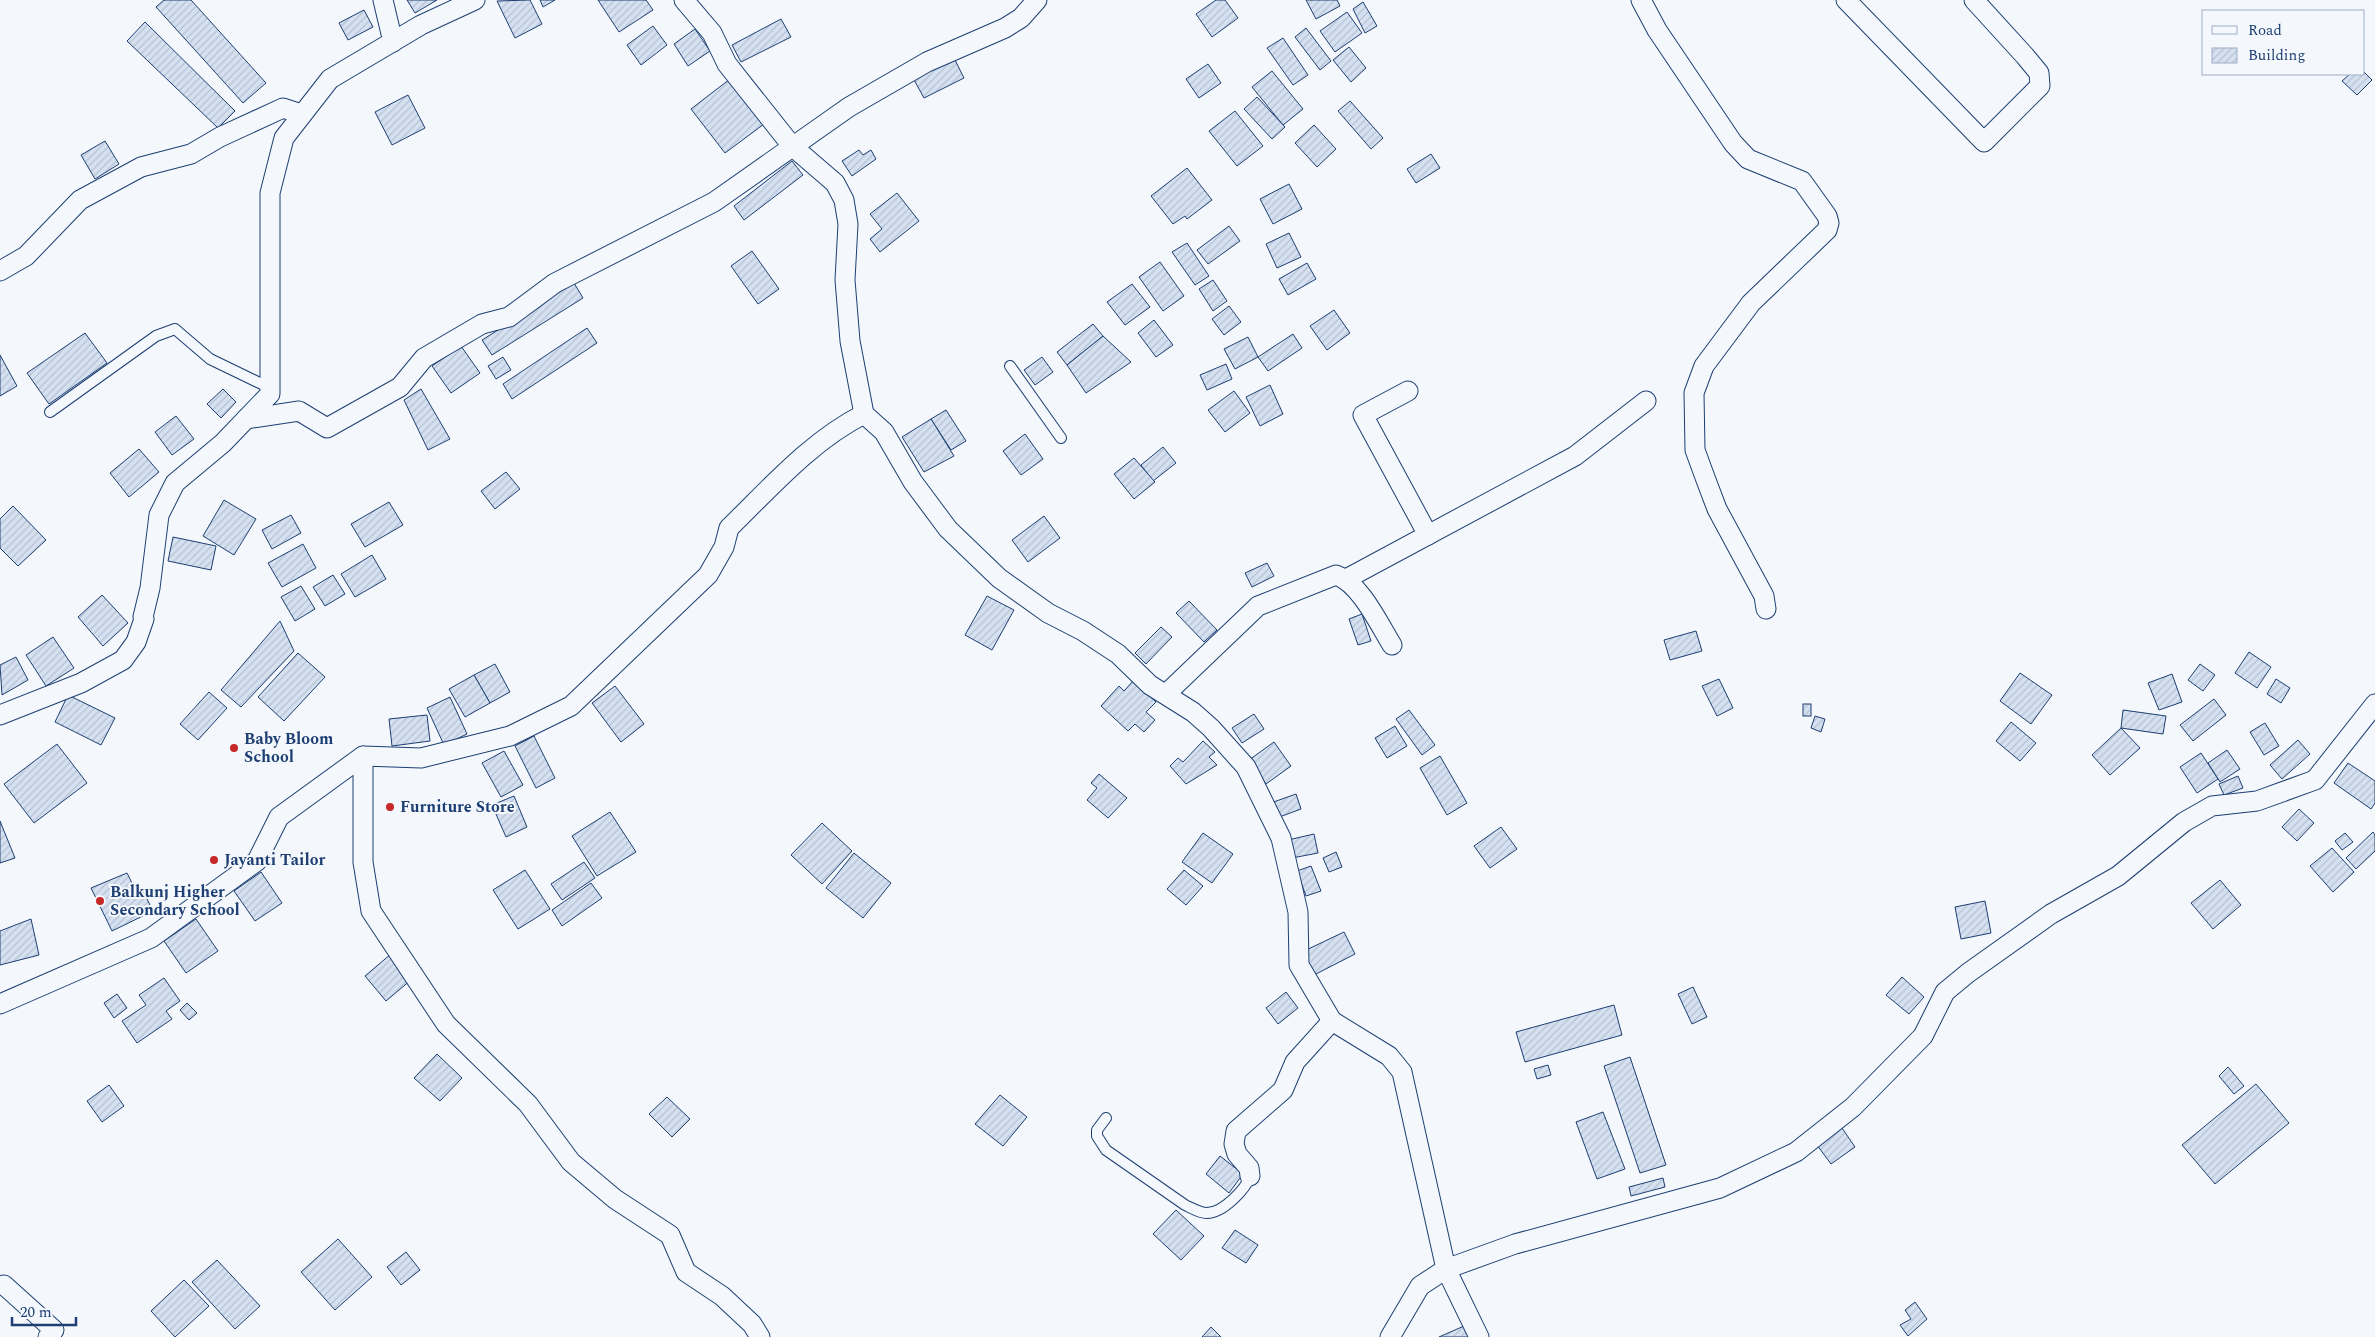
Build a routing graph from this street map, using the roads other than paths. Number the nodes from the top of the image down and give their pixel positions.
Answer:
1 (383, 0) edge
2 (475, 0) edge
3 (684, 0) edge
4 (1037, 0) edge
5 (1641, 0) edge
6 (1846, 0) edge
7 (1974, 0) edge
8 (393, 42) junction
9 (301, 114) junction
10 (792, 146) junction
11 (0, 272) edge
12 (1010, 366) dead end
13 (270, 388) junction
14 (1408, 392) dead end
15 (1646, 401) dead end
16 (50, 412) dead end
17 (864, 414) junction
18 (246, 419) junction
19 (1061, 438) dead end
20 (1428, 534) junction
21 (1346, 578) junction
22 (1766, 609) dead end
23 (1392, 645) dead end
24 (1166, 694) junction
25 (2375, 704) edge
26 (0, 715) edge
27 (362, 756) junction
28 (0, 1004) edge
29 (1332, 1021) junction
30 (1106, 1118) dead end
31 (1250, 1176) joint
32 (1446, 1269) junction
33 (4, 1285) dead end
34 (48, 1337) edge
35 (760, 1337) edge
36 (1390, 1337) edge
37 (1479, 1337) edge

1 - 8 street
2 - 8 street
3 - 10 street
4 - 10 street
5 - 22 street
6 - 7 street
8 - 9 street
9 - 11 street
9 - 13 street
10 - 17 street
10 - 18 street
12 - 19 lane
13 - 16 lane
13 - 18 street
14 - 20 street
15 - 20 street
17 - 24 street
17 - 27 street
18 - 26 street
20 - 21 street
21 - 23 street
21 - 24 street
24 - 29 street
25 - 32 street
27 - 28 street
27 - 35 street
29 - 31 street
29 - 32 street
30 - 31 lane
32 - 36 street
32 - 37 street
33 - 34 street

